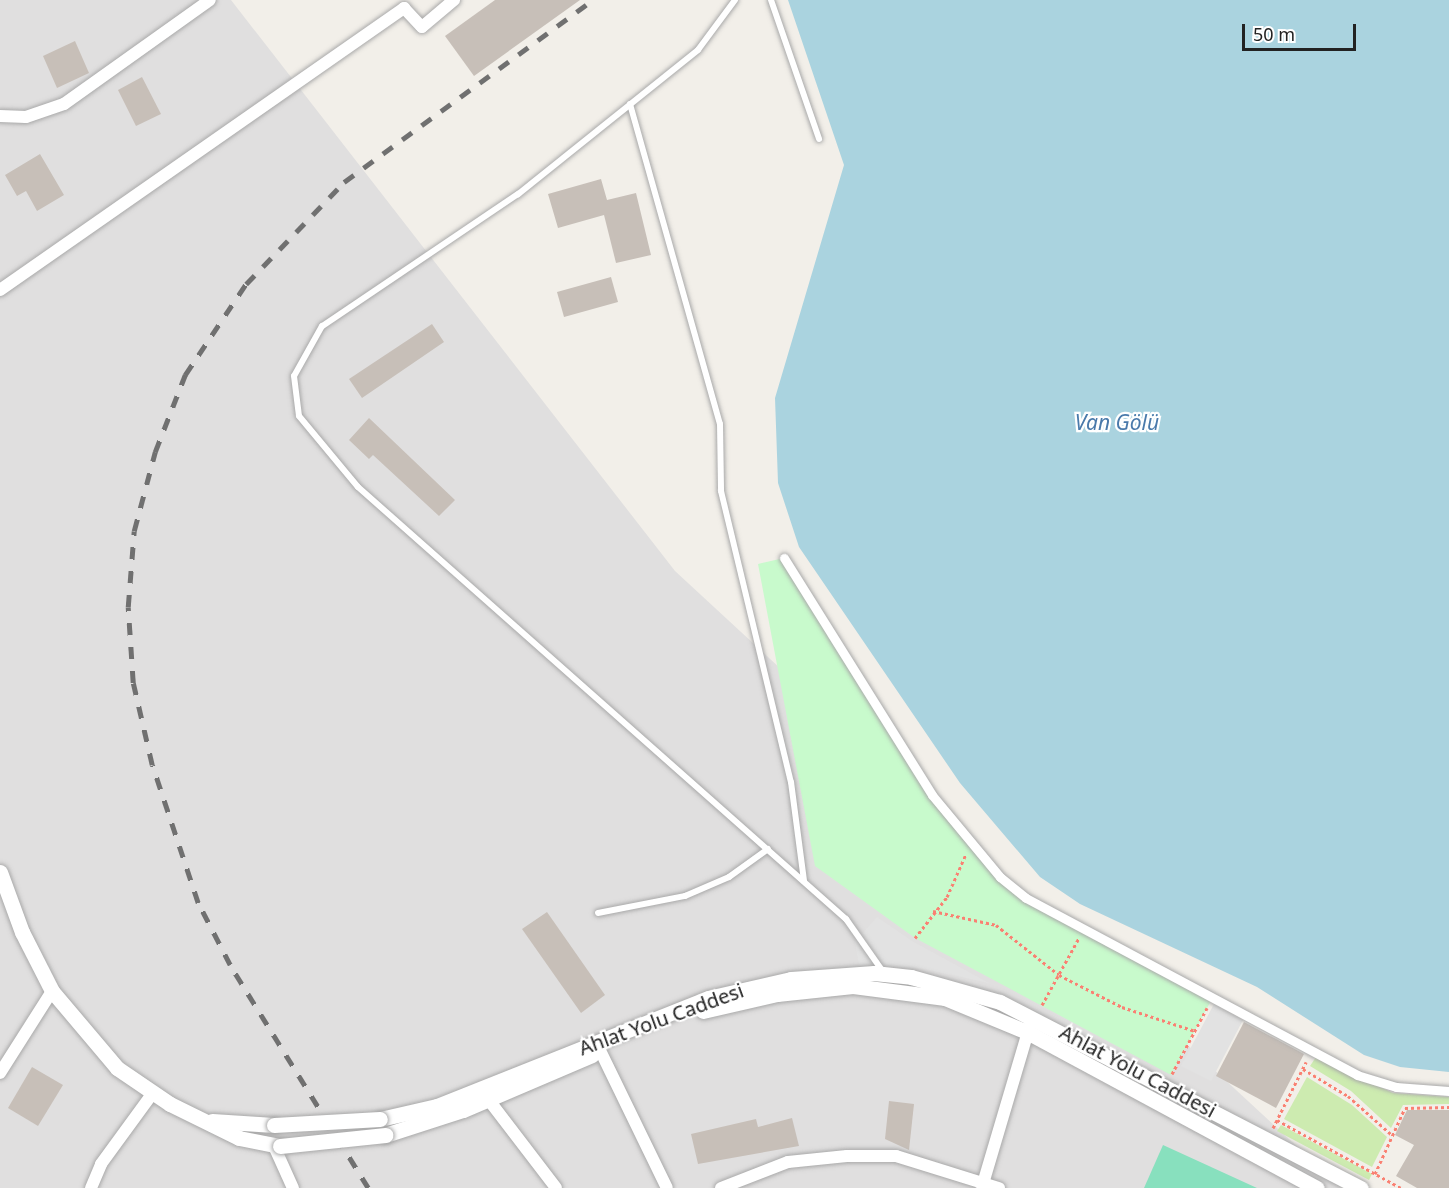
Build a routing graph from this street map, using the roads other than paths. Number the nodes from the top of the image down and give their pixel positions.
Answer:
1 (210, 0) edge
2 (454, 0) edge
3 (735, 0) edge
4 (771, 0) edge
5 (630, 104) junction
6 (0, 116) edge
7 (819, 139) dead end
8 (0, 290) edge
9 (784, 558) dead end
10 (768, 849) junction
11 (0, 872) edge
12 (804, 881) junction
13 (598, 913) dead end
14 (887, 981) junction
15 (52, 991) junction
16 (1038, 1011) junction
17 (1027, 1032) junction
18 (598, 1046) junction
19 (0, 1073) edge
20 (1449, 1091) edge
21 (152, 1094) junction
22 (488, 1099) junction
23 (1201, 1104) junction
24 (212, 1121) junction
25 (1193, 1121) junction
26 (277, 1146) junction
27 (983, 1184) edge
28 (1366, 1186) edge
29 (92, 1188) edge
30 (293, 1188) edge
31 (556, 1188) edge
32 (667, 1188) edge
33 (721, 1188) edge
34 (999, 1188) edge
35 (1317, 1188) edge

1 - 6 street
2 - 8 street
3 - 5 lane
4 - 7 lane
5 - 10 lane
5 - 12 lane
9 - 20 street
10 - 12 lane
10 - 13 lane
11 - 15 street
12 - 14 lane
14 - 16 street, Ahlat Yolu Caddesi
14 - 17 street, Ahlat Yolu Caddesi
14 - 18 street, Ahlat Yolu Caddesi
15 - 19 street
15 - 21 street
16 - 17 street
16 - 23 street, Ahlat Yolu Caddesi
17 - 25 street, Ahlat Yolu Caddesi
17 - 27 street
18 - 22 street, Ahlat Yolu Caddesi
18 - 24 street, Ahlat Yolu Caddesi, bridge
18 - 32 street
21 - 24 street
21 - 29 street
22 - 26 street, Ahlat Yolu Caddesi, bridge
22 - 31 street
23 - 25 street
23 - 28 street, Ahlat Yolu Caddesi
24 - 26 street, Ahlat Yolu Caddesi
25 - 35 street, Ahlat Yolu Caddesi
26 - 30 street
27 - 33 street
27 - 34 street

